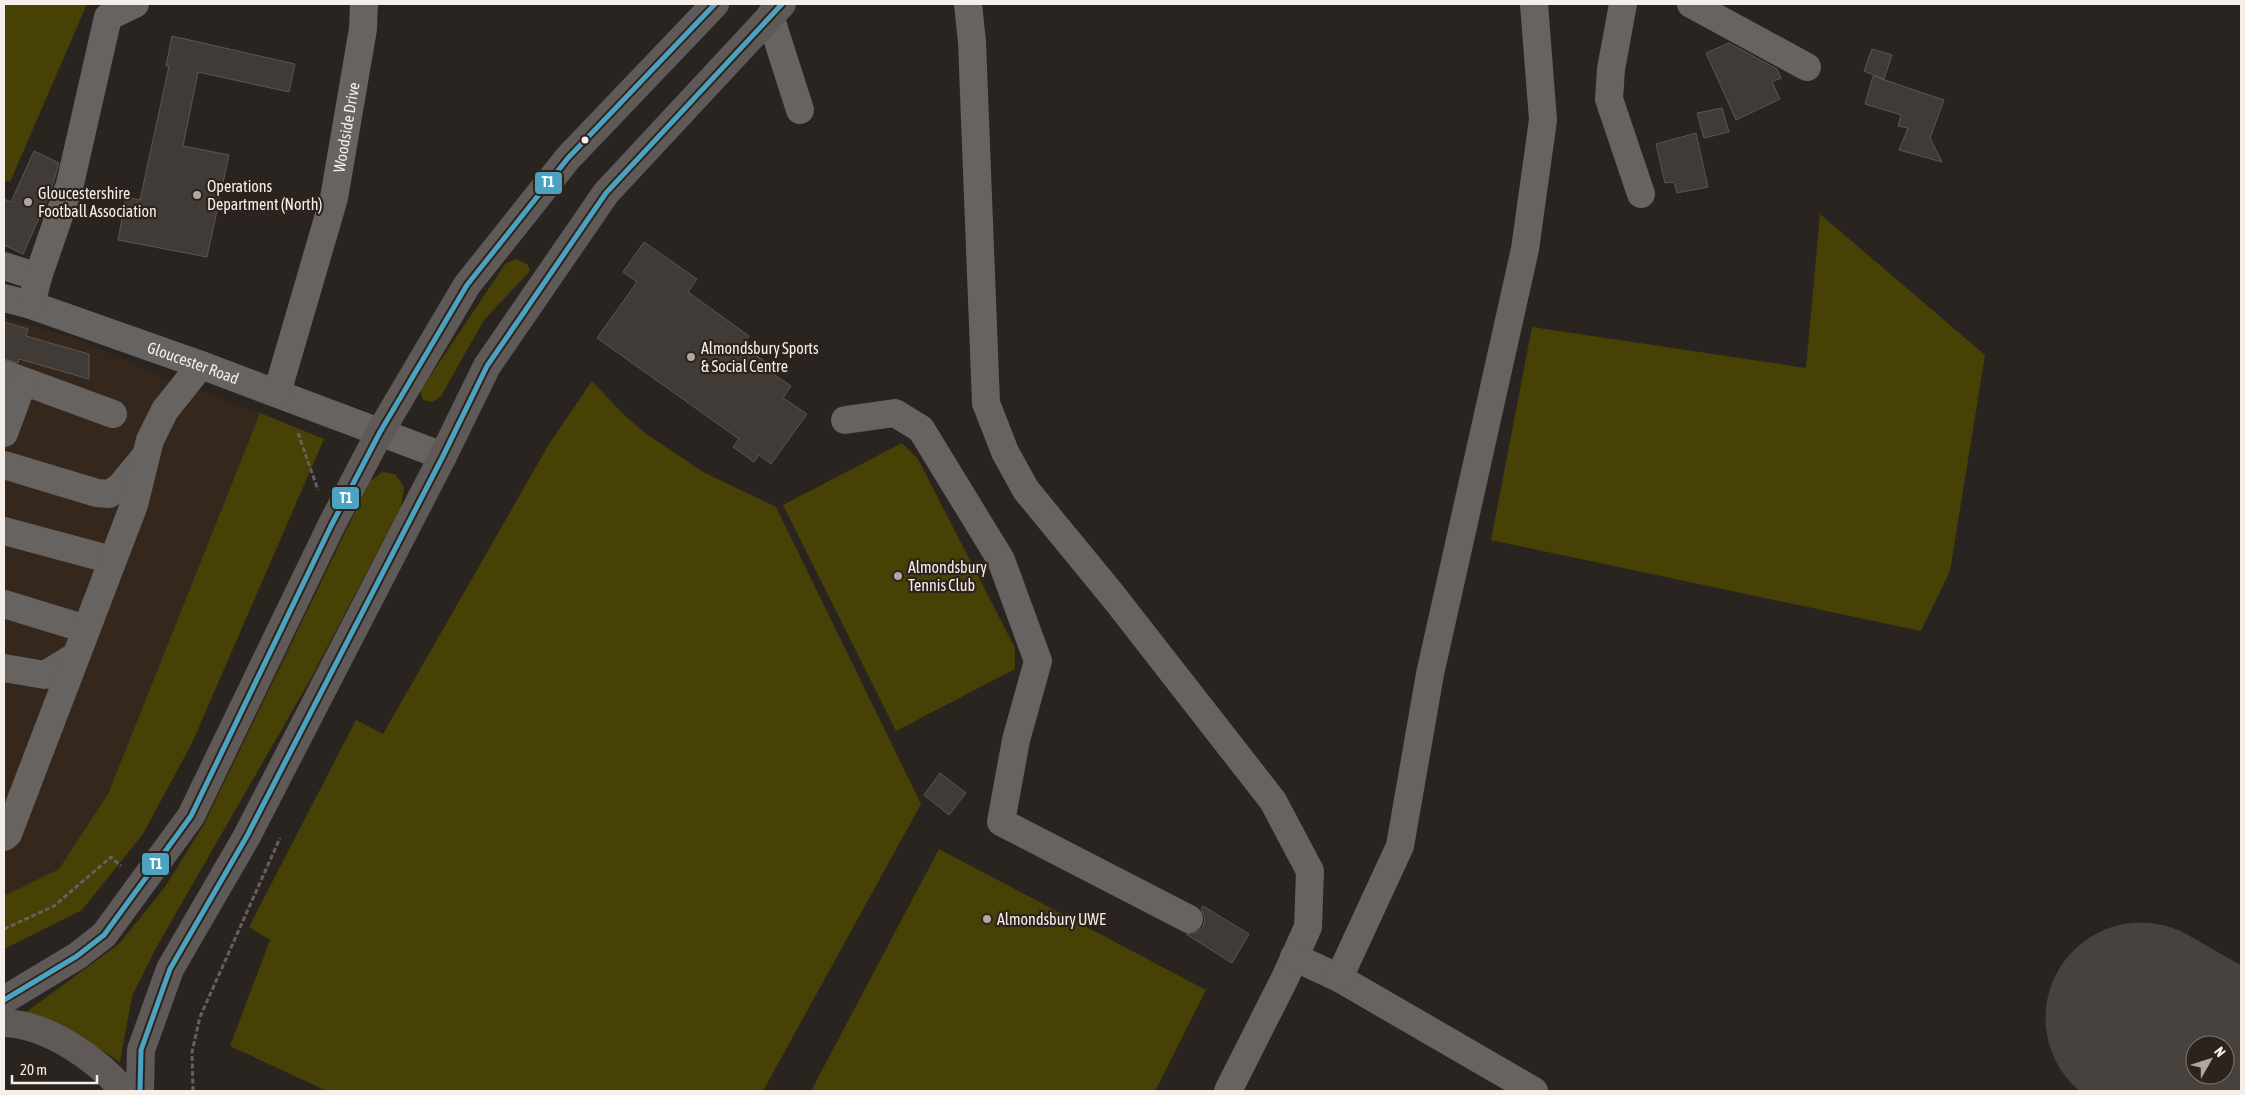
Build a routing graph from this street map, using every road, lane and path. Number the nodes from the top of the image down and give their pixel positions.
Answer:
1 (134, 4) edge
2 (364, 4) edge
3 (715, 4) edge
4 (968, 4) edge
5 (1534, 4) edge
6 (1623, 4) edge
7 (1691, 4) edge
8 (776, 10) edge
9 (1807, 67) dead end
10 (800, 110) dead end
11 (1641, 194) dead end
12 (4, 266) edge
13 (38, 277) junction
14 (4, 298) edge
15 (31, 305) junction
16 (201, 365) junction
17 (13, 378) edge
18 (281, 395) junction
19 (113, 414) dead end
20 (845, 420) dead end
21 (4, 429) edge
22 (380, 432) junction
23 (145, 456) junction
24 (444, 456) junction
25 (4, 465) edge
26 (331, 526) junction
27 (4, 531) edge
28 (112, 560) junction
29 (4, 604) edge
30 (86, 629) junction
31 (76, 656) junction
32 (4, 668) edge
33 (283, 831) dead end
34 (5, 837) edge
35 (141, 884) junction
36 (1189, 919) dead end
37 (4, 929) edge
38 (1294, 957) junction
39 (1339, 978) junction
40 (4, 1000) edge
41 (4, 1023) edge
42 (124, 1091) edge
43 (140, 1091) edge
44 (193, 1091) edge
45 (1228, 1091) edge
46 (1534, 1091) edge

1 - 13 street
2 - 18 street, Woodside Drive
3 - 22 main road
4 - 38 street
5 - 39 street
6 - 11 street
7 - 9 street
8 - 10 street
8 - 24 main road
12 - 13 street
13 - 15 street
14 - 15 street, Gloucester Road
15 - 16 street, Gloucester Road
16 - 18 street, Gloucester Road
16 - 23 street
17 - 19 street
17 - 21 street
18 - 22 street, Gloucester Road
18 - 26 path
20 - 36 street
22 - 24 street, Gloucester Road
22 - 26 main road
23 - 25 street
23 - 28 street
24 - 43 main road
26 - 35 main road
27 - 28 street
28 - 30 street
29 - 30 street
30 - 31 street
31 - 32 street
31 - 34 street
33 - 44 path
35 - 37 path
35 - 40 main road
38 - 39 street
38 - 45 street
39 - 46 street
41 - 42 main road

